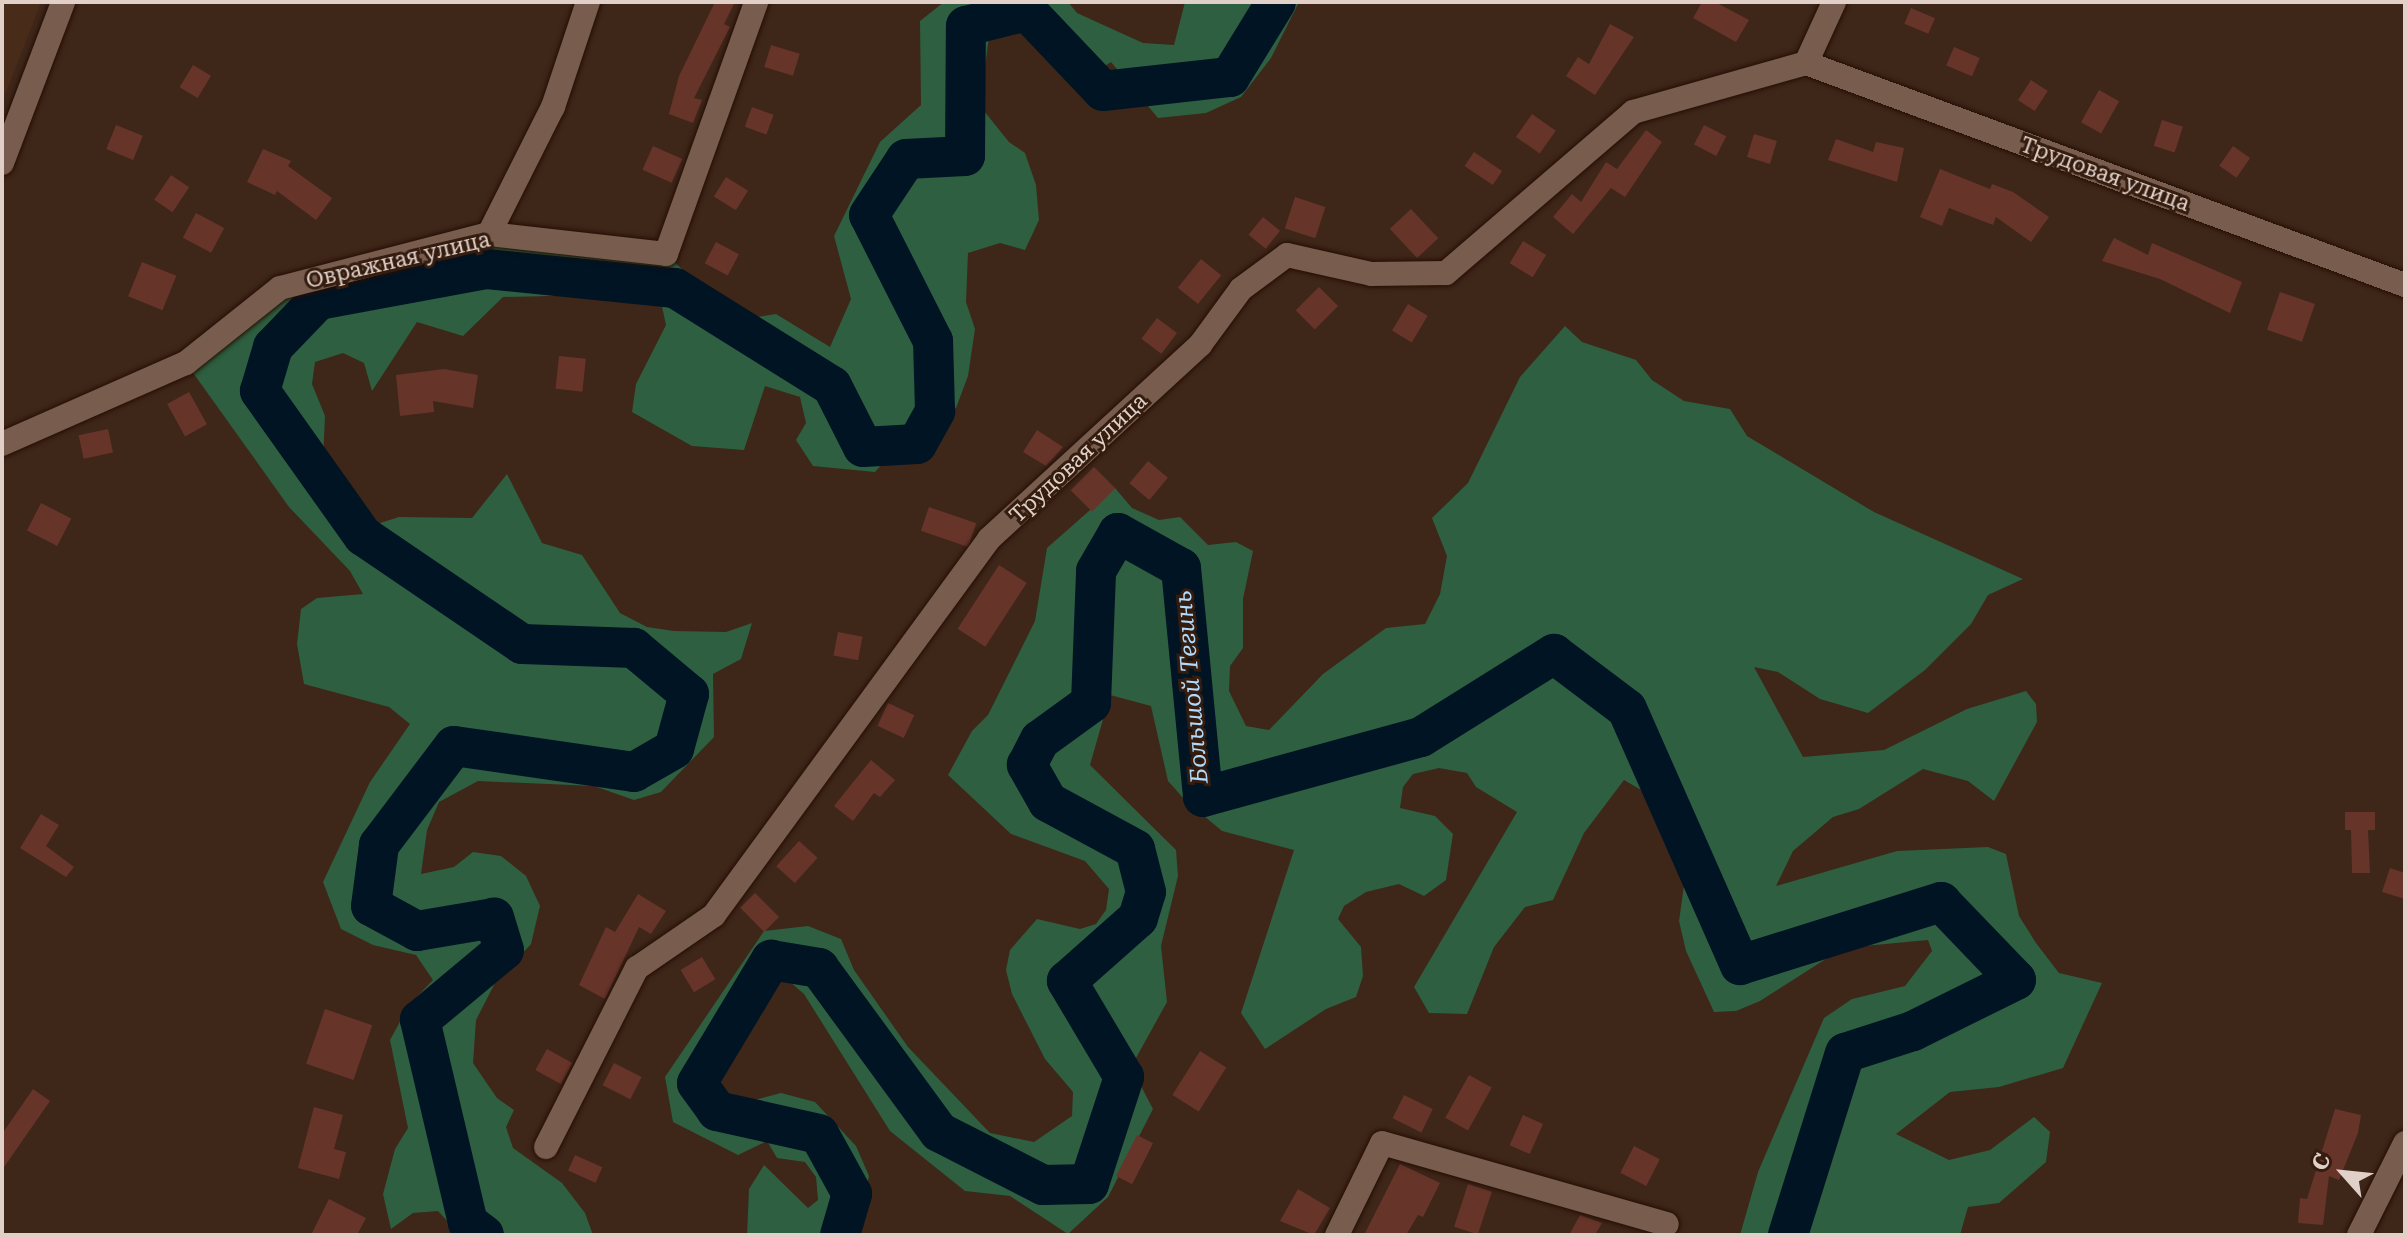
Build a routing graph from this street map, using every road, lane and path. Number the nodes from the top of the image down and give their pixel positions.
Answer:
1 (63, 2) edge
2 (588, 2) edge
3 (756, 2) edge
4 (1834, 2) edge
5 (1806, 63) junction
6 (2, 163) edge
7 (489, 234) junction
8 (2405, 285) edge
9 (2, 444) edge
10 (2405, 1143) edge
11 (546, 1147) dead end
12 (1667, 1224) dead end
13 (1337, 1235) edge
14 (2359, 1235) edge

1 - 6 street
2 - 7 street
3 - 7 street, Овражная улица
4 - 5 street
5 - 8 street, Трудовая улица
5 - 11 street, Трудовая улица
7 - 9 street, Овражная улица
10 - 14 street
12 - 13 street

